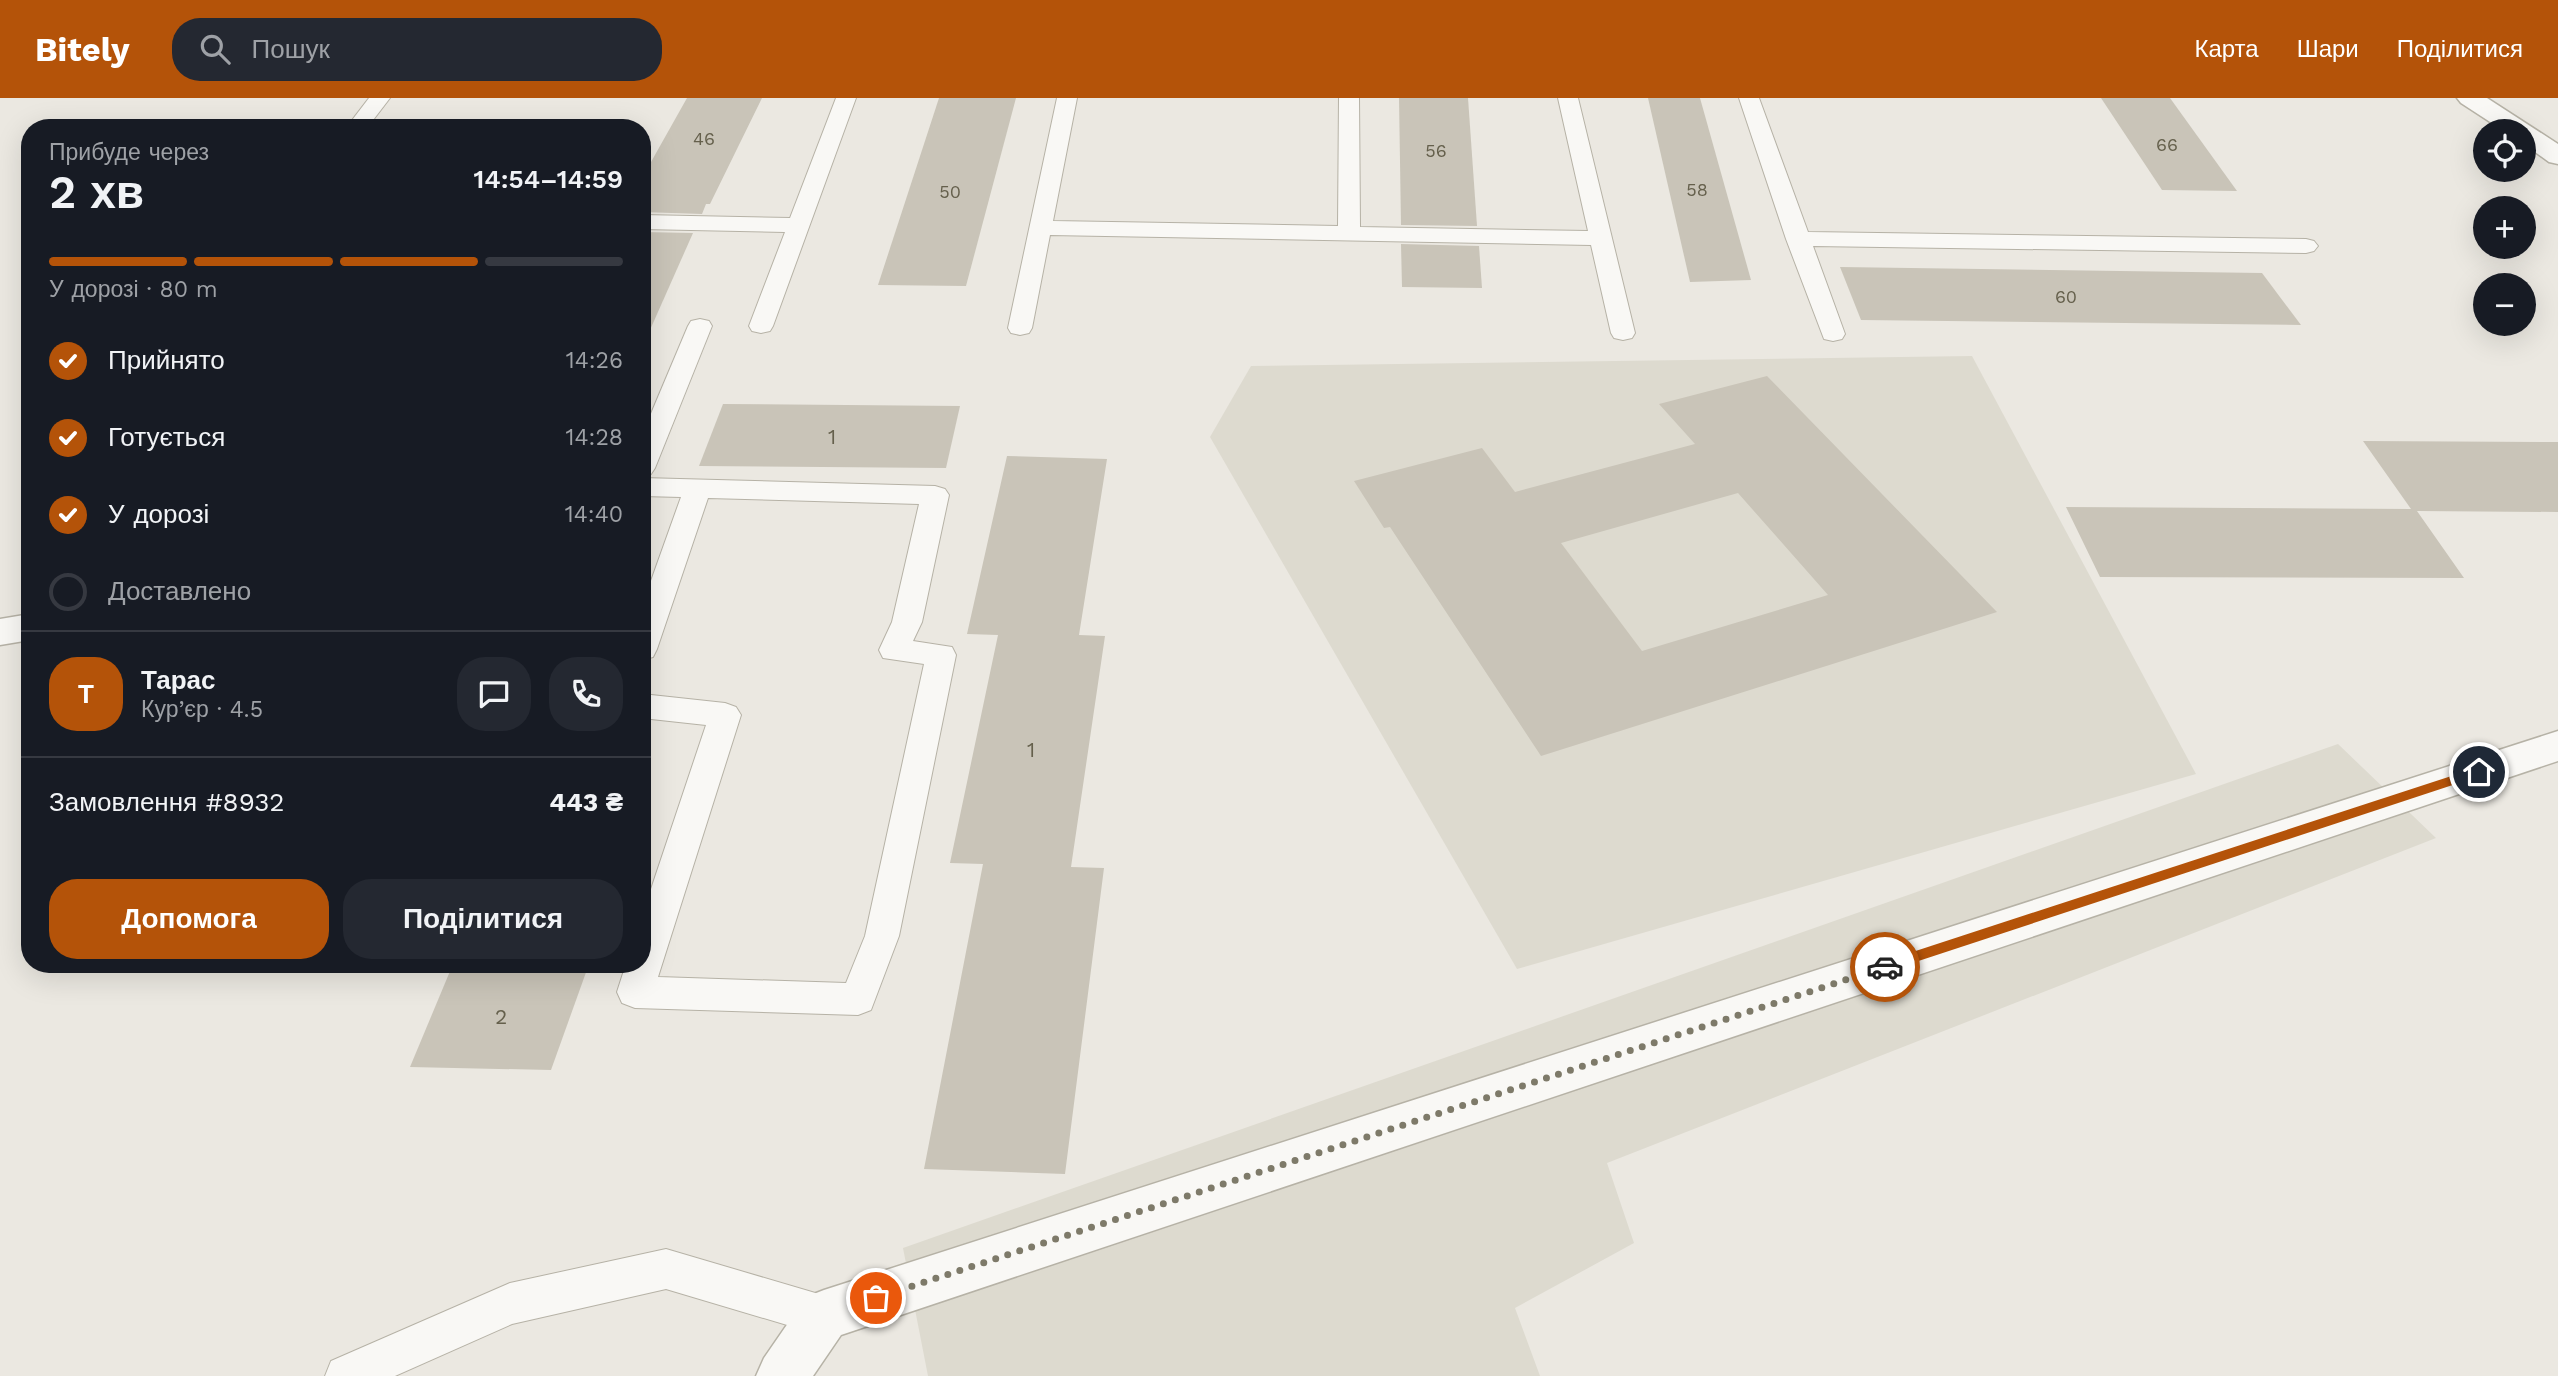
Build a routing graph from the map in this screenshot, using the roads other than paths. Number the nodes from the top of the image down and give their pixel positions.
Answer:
1 (380, 98) edge
2 (846, 98) edge
3 (1067, 98) edge
4 (1349, 98) edge
5 (1568, 98) edge
6 (1749, 98) edge
7 (2470, 98) edge
8 (363, 119) edge
9 (2502, 119) edge
10 (2536, 141) edge
11 (2558, 156) edge
12 (651, 222) edge
13 (799, 225) junction
14 (1040, 228) junction
15 (1349, 233) junction
16 (1601, 238) junction
17 (1797, 239) junction
18 (2306, 246) dead end
19 (700, 326) dead end
20 (761, 326) dead end
21 (1020, 328) dead end
22 (1623, 333) dead end
23 (1833, 334) dead end
24 (651, 446) edge
25 (651, 487) edge
26 (698, 488) junction
27 (651, 623) edge
28 (21, 628) edge
29 (0, 632) edge
30 (651, 707) edge
31 (2558, 746) edge
32 (651, 943) edge
33 (641, 973) edge
34 (824, 1315) junction
35 (346, 1376) edge
36 (782, 1376) edge

1 - 8 lane
2 - 13 lane
3 - 14 lane
4 - 15 lane
5 - 16 lane
6 - 17 lane
7 - 9 street
10 - 11 street
12 - 13 lane
13 - 20 lane
14 - 15 lane
14 - 21 lane
15 - 16 lane
16 - 22 lane
17 - 18 lane
17 - 23 lane
19 - 24 lane
25 - 26 lane
26 - 27 lane
26 - 33 lane
28 - 29 street
30 - 32 lane
31 - 34 street
34 - 35 lane
34 - 36 street

